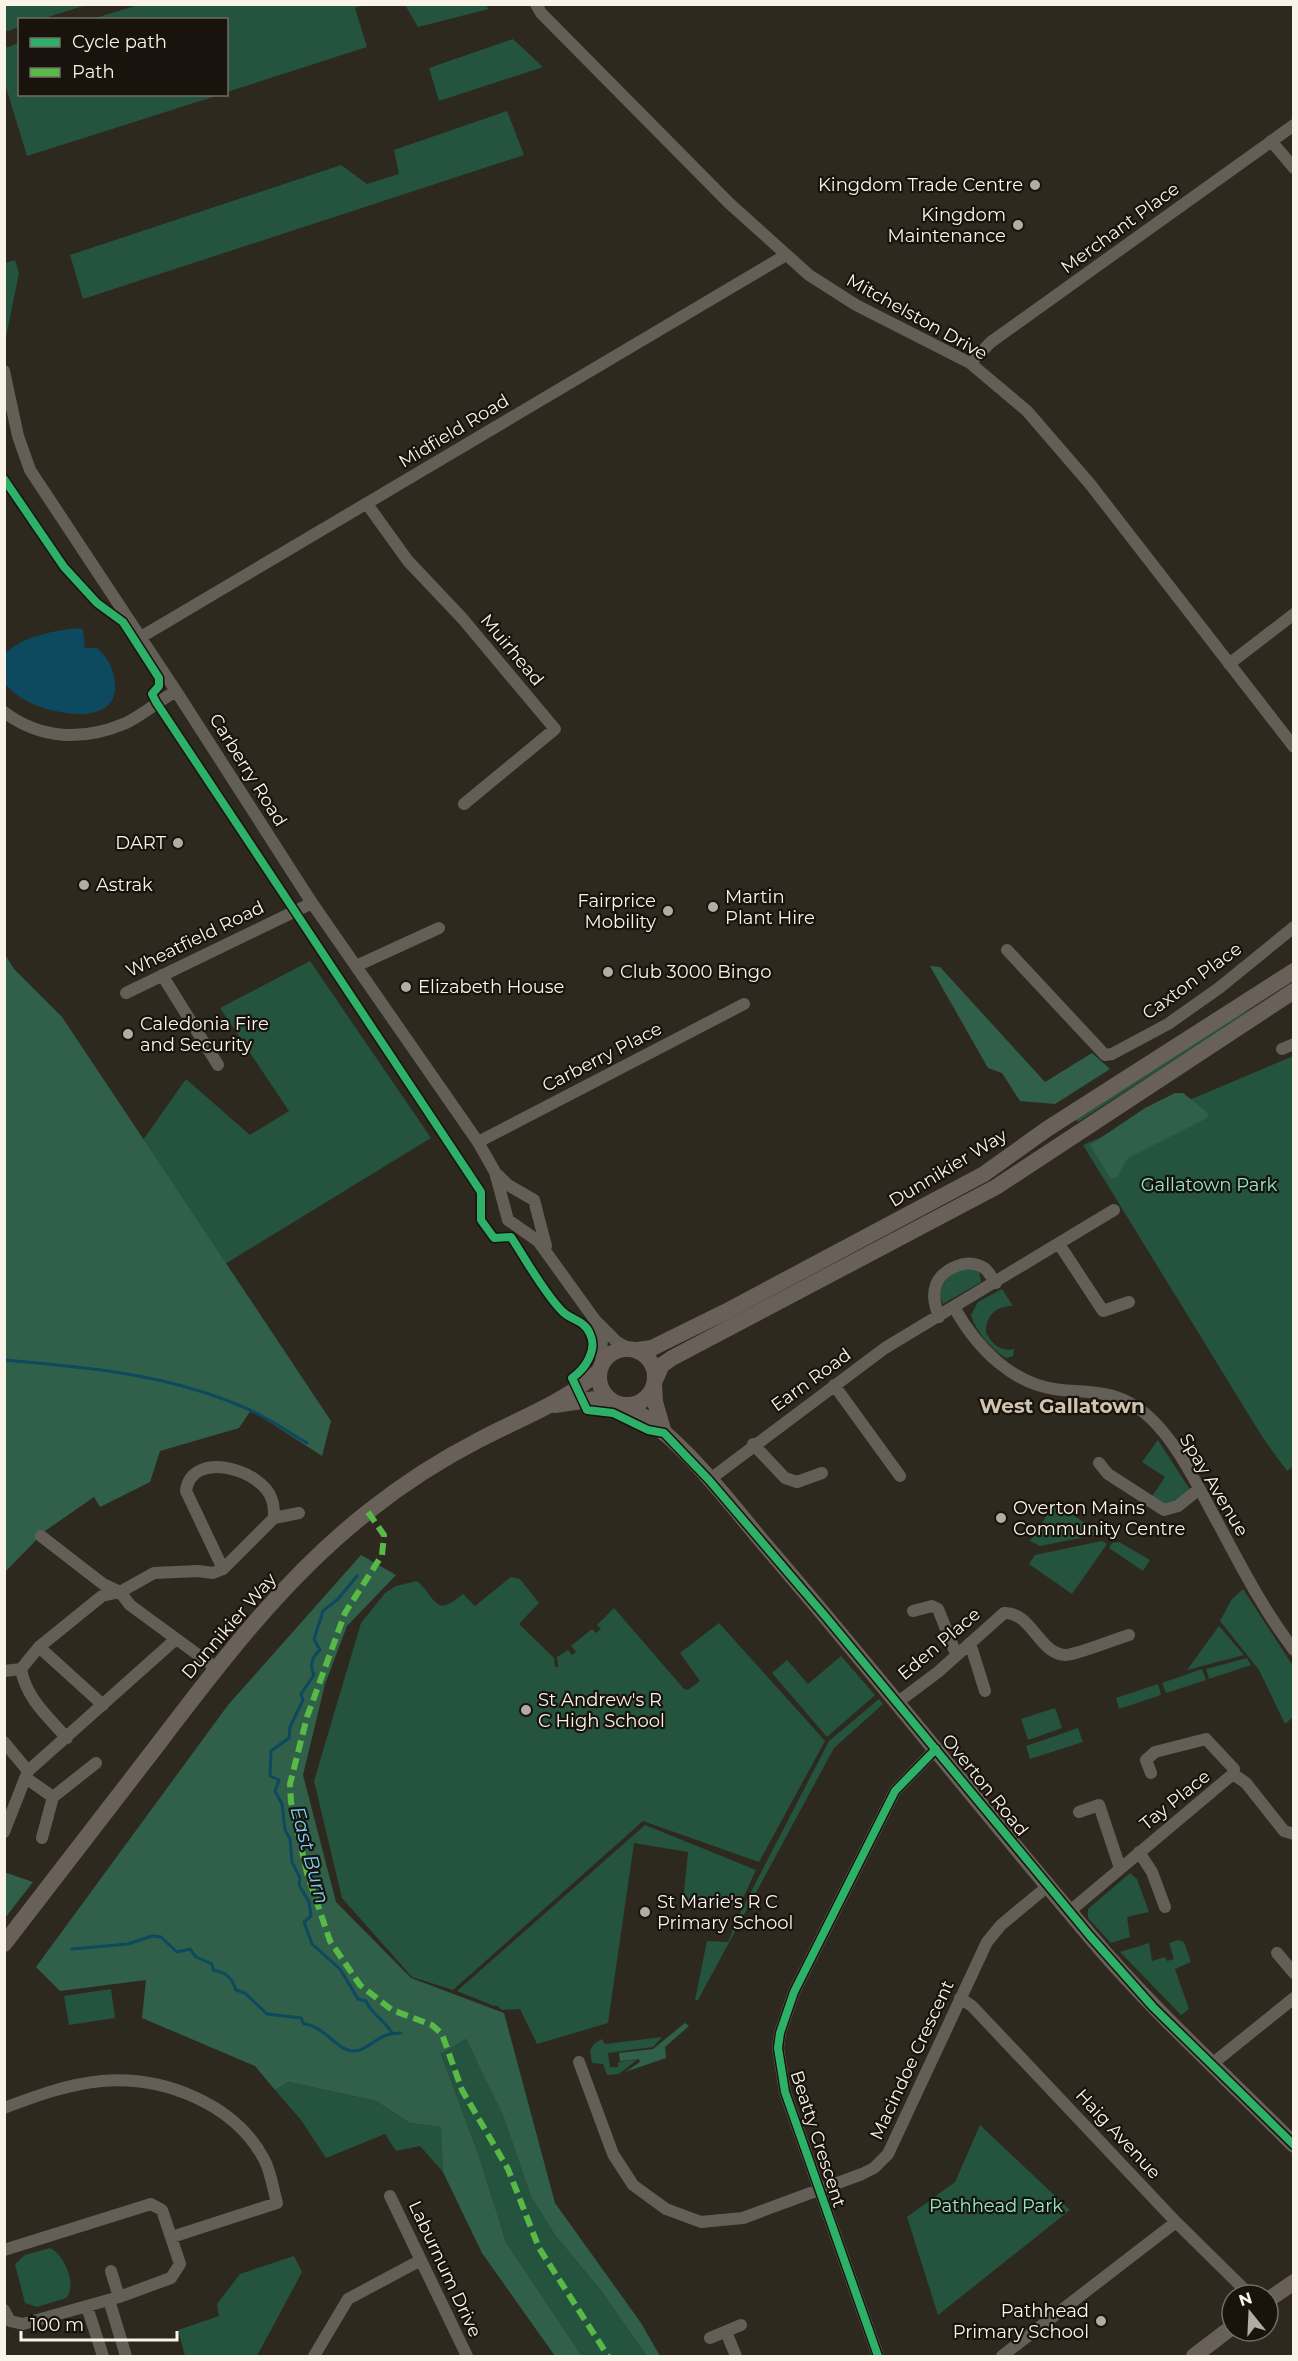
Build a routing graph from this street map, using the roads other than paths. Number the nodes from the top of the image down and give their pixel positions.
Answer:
1 (536, 4) edge
2 (1293, 125) edge
3 (1271, 141) junction
4 (1293, 168) edge
5 (786, 255) junction
6 (970, 363) junction
7 (5, 371) edge
8 (367, 504) junction
9 (1293, 614) edge
10 (141, 637) junction
11 (1229, 664) junction
12 (176, 690) junction
13 (4, 712) edge
14 (1293, 747) edge
15 (464, 804) dead end
16 (312, 903) junction
17 (1293, 927) edge
18 (439, 928) dead end
19 (1007, 950) dead end
20 (356, 966) junction
21 (1293, 971) edge
22 (162, 975) junction
23 (1293, 991) edge
24 (126, 993) dead end
25 (744, 1004) dead end
26 (218, 1065) dead end
27 (478, 1142) junction
28 (495, 1172) junction
29 (521, 1194) junction
30 (505, 1209) junction
31 (1114, 1210) dead end
32 (537, 1215) junction
33 (521, 1227) junction
34 (1059, 1244) junction
35 (549, 1253) junction
36 (996, 1283) junction
37 (1129, 1302) dead end
38 (954, 1307) junction
39 (939, 1317) junction
40 (595, 1320) junction
41 (634, 1349) junction
42 (601, 1367) junction
43 (655, 1382) junction
44 (834, 1385) junction
45 (619, 1403) junction
46 (550, 1406) junction
47 (664, 1432) junction
48 (753, 1444) junction
49 (1099, 1463) dead end
50 (822, 1473) dead end
51 (900, 1476) dead end
52 (709, 1479) junction
53 (1199, 1489) junction
54 (299, 1513) dead end
55 (274, 1518) junction
56 (41, 1536) dead end
57 (223, 1569) junction
58 (120, 1592) junction
59 (913, 1611) dead end
60 (1129, 1635) dead end
61 (176, 1639) junction
62 (970, 1643) junction
63 (39, 1647) junction
64 (1293, 1650) edge
65 (956, 1654) junction
66 (216, 1668) junction
67 (21, 1669) junction
68 (4, 1671) edge
69 (985, 1691) dead end
70 (898, 1702) junction
71 (103, 1705) junction
72 (67, 1738) junction
73 (4, 1742) edge
74 (936, 1749) junction
75 (96, 1763) dead end
76 (1151, 1773) dead end
77 (27, 1774) junction
78 (1233, 1774) junction
79 (53, 1797) junction
80 (1079, 1812) dead end
81 (4, 1832) edge
82 (1293, 1834) edge
83 (42, 1838) dead end
84 (1139, 1852) junction
85 (1120, 1868) junction
86 (1048, 1886) junction
87 (1165, 1906) dead end
88 (1070, 1911) junction
89 (4, 1944) edge
90 (1277, 1953) dead end
91 (1293, 1973) edge
92 (960, 1998) junction
93 (1293, 1998) edge
94 (579, 2062) dead end
95 (1212, 2064) junction
96 (4, 2108) edge
97 (1293, 2145) edge
98 (818, 2190) junction
99 (390, 2196) dead end
100 (1176, 2222) junction
101 (172, 2237) junction
102 (4, 2250) edge
103 (422, 2260) junction
104 (111, 2271) dead end
105 (1293, 2282) edge
106 (1238, 2283) edge
107 (1280, 2291) edge
108 (114, 2298) junction
109 (87, 2307) junction
110 (4, 2310) edge
111 (741, 2325) dead end
112 (726, 2332) junction
113 (1220, 2336) edge
114 (710, 2338) dead end
115 (103, 2356) edge
116 (126, 2356) edge
117 (314, 2356) edge
118 (467, 2356) edge
119 (736, 2356) edge
120 (878, 2356) edge
121 (1002, 2356) edge
122 (1194, 2356) edge

1 - 5 street, Mitchelston Drive
2 - 3 street, Merchant Place
3 - 4 street
3 - 6 street, Merchant Place
5 - 6 street, Mitchelston Drive
5 - 8 street, Midfield Road
6 - 11 street, Mitchelston Drive
7 - 10 street, Carberry Road
8 - 10 street, Midfield Road
8 - 15 street, Muirhead
9 - 11 street
10 - 12 street, Carberry Road
11 - 14 street, Mitchelston Drive
12 - 13 street
12 - 16 street, Carberry Road
16 - 20 street, Carberry Road
16 - 22 street, Wheatfield Road
17 - 19 street, Caxton Place
18 - 20 street
20 - 27 street, Carberry Road
21 - 41 main road, Dunnikier Way
22 - 24 street, Wheatfield Road
22 - 26 street
23 - 43 main road, Dunnikier Way
25 - 27 street, Carberry Place
27 - 28 street, Carberry Road
28 - 29 street, Carberry Road
28 - 30 street, Carberry Road
29 - 30 street
29 - 32 street, Carberry Road
30 - 33 street, Carberry Road
31 - 34 street, Earn Road
32 - 33 street
32 - 35 street, Carberry Road
33 - 35 street, Carberry Road
34 - 36 street, Earn Road
34 - 37 street
35 - 40 street, Carberry Road
36 - 38 street, Earn Road
36 - 39 street
38 - 39 street, Earn Road
38 - 53 street, Spay Avenue
39 - 44 street, Earn Road
40 - 41 street, Carberry Road
40 - 42 street, Carberry Road
41 - 42 main road
41 - 43 main road
42 - 45 main road
42 - 46 main road, Dunnikier Way
43 - 45 main road
43 - 47 main road, Overton Road
44 - 48 street, Earn Road
44 - 51 street
45 - 46 main road, Dunnikier Way
45 - 47 main road, Overton Road
46 - 66 main road, Dunnikier Way
47 - 52 main road, Overton Road
48 - 50 street
48 - 52 street, Earn Road
49 - 53 street
52 - 70 main road, Overton Road
53 - 64 street, Spay Avenue
54 - 55 street
55 - 57 street
55 - 57 street
56 - 58 street
57 - 58 street
58 - 61 street
58 - 63 street
59 - 65 street
60 - 62 street, Eden Place
61 - 66 street
61 - 71 street
62 - 65 street, Eden Place
62 - 69 street
63 - 67 street
63 - 71 street
65 - 70 street, Eden Place
66 - 89 main road, Dunnikier Way
67 - 68 street
67 - 72 street
70 - 74 main road, Overton Road
71 - 72 street
72 - 77 street
73 - 77 street
74 - 86 main road, Overton Road
74 - 98 street, Beatty Crescent
75 - 79 street
76 - 78 street
77 - 79 street
77 - 81 street
78 - 82 street
78 - 84 street, Tay Place
79 - 83 street
80 - 85 street
84 - 85 street, Tay Place
84 - 87 street, Tay Place
85 - 88 street, Tay Place
86 - 88 main road, Overton Road
86 - 92 street, Macindoe Crescent
88 - 95 main road, Overton Road
90 - 91 street
92 - 98 street, Macindoe Crescent
92 - 100 street, Haig Avenue
93 - 95 street
94 - 98 street, Macindoe Crescent
95 - 97 main road, Overton Road
96 - 101 street
98 - 120 street, Beatty Crescent
99 - 103 street, Laburnum Drive
100 - 106 street, Haig Avenue
100 - 121 street
101 - 102 street
101 - 108 street
103 - 117 street
103 - 118 street, Laburnum Drive
104 - 108 street
105 - 107 main road
108 - 109 street
108 - 116 street
109 - 110 street
109 - 115 street
111 - 112 street
112 - 114 street
112 - 119 street
113 - 122 main road

